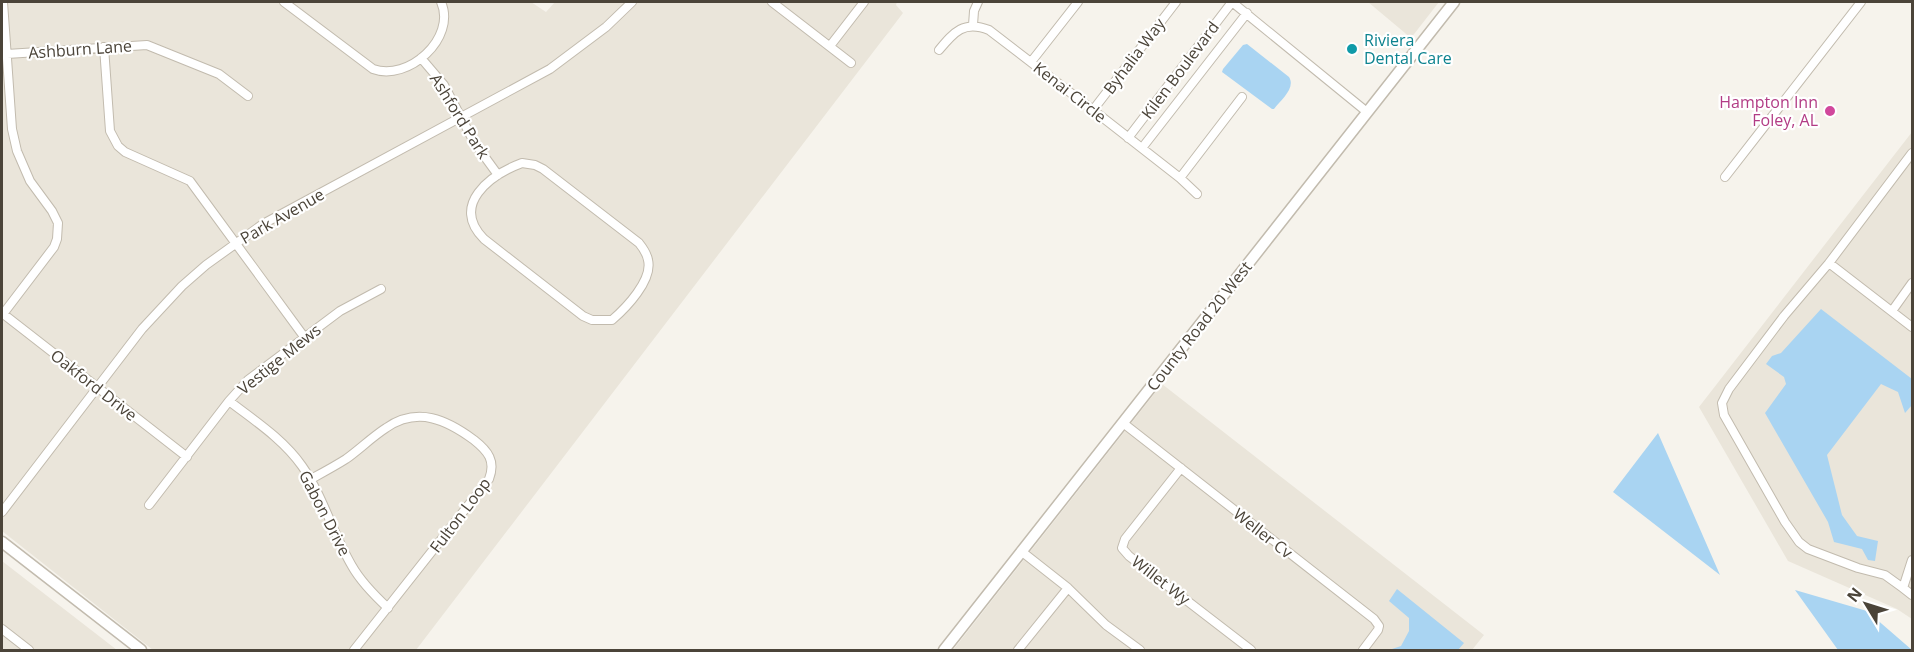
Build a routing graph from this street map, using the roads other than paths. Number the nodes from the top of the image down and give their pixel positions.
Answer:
1 (3, 2) edge
2 (284, 2) edge
3 (441, 2) edge
4 (632, 2) edge
5 (772, 2) edge
6 (864, 2) edge
7 (978, 2) edge
8 (1078, 2) edge
9 (1176, 2) edge
10 (1232, 2) edge
11 (1454, 2) edge
12 (1861, 2) edge
13 (1247, 13) junction
14 (973, 25) junction
15 (830, 46) junction
16 (104, 47) junction
17 (939, 50) dead end
18 (7, 54) junction
19 (421, 58) junction
20 (1031, 62) junction
21 (851, 63) dead end
22 (1180, 71) junction
23 (1193, 81) junction
24 (248, 96) dead end
25 (1242, 97) dead end
26 (1093, 110) junction
27 (1367, 112) junction
28 (462, 118) junction
29 (1128, 138) junction
30 (1142, 148) junction
31 (1912, 153) edge
32 (498, 175) junction
33 (1725, 177) dead end
34 (1180, 178) junction
35 (1197, 194) dead end
36 (236, 242) junction
37 (1828, 263) junction
38 (1912, 283) edge
39 (381, 290) dead end
40 (1892, 311) junction
41 (2, 314) edge
42 (1912, 327) edge
43 (305, 338) junction
44 (98, 387) junction
45 (229, 401) junction
46 (1123, 423) junction
47 (187, 457) junction
48 (1181, 468) junction
49 (310, 480) junction
50 (149, 505) dead end
51 (2, 512) edge
52 (2, 542) edge
53 (1021, 551) junction
54 (1912, 560) edge
55 (1068, 588) junction
56 (1903, 588) junction
57 (1912, 595) edge
58 (388, 608) junction
59 (2, 629) edge
60 (29, 651) edge
61 (141, 651) edge
62 (354, 651) edge
63 (944, 651) edge
64 (1018, 651) edge
65 (1140, 651) edge
66 (1251, 651) edge
67 (1363, 651) edge

1 - 18 street
2 - 19 street
3 - 19 street
4 - 28 street, Park Avenue
5 - 15 street
6 - 15 street
7 - 14 street
8 - 20 street
9 - 26 street, Byhalia Way
10 - 13 street
10 - 22 street, Kilen Boulevard
11 - 27 street, County Road 20 West
12 - 33 street
13 - 23 street, Kilen Boulevard
13 - 27 street
14 - 17 street
14 - 20 street, Kenai Circle
15 - 21 street
16 - 18 street, Ashburn Lane
16 - 24 street, Ashburn Lane
16 - 36 street
18 - 41 street
19 - 28 street, Ashford Park
20 - 26 street, Kenai Circle
22 - 23 street
22 - 29 street, Kilen Boulevard
23 - 30 street, Kilen Boulevard
25 - 34 street
26 - 29 street, Kenai Circle
27 - 46 street, County Road 20 West
28 - 32 street, Ashford Park
28 - 36 street, Park Avenue
29 - 30 street, Kenai Circle
30 - 34 street, Kenai Circle
31 - 37 street
32 - 32 street
34 - 35 street, Kenai Circle
36 - 43 street
36 - 44 street, Park Avenue
37 - 40 street
37 - 56 street
38 - 40 street
39 - 43 street, Vestige Mews
40 - 42 street
41 - 44 street, Oakford Drive
43 - 45 street, Vestige Mews
44 - 47 street, Oakford Drive
44 - 51 street, Park Avenue
45 - 47 street, Vestige Mews
45 - 49 street, Gabon Drive
46 - 48 street, Weller Cv
46 - 53 street, County Road 20 West
47 - 50 street, Vestige Mews
48 - 66 street, Willet Wy
48 - 67 street, Weller Cv
49 - 58 street, Gabon Drive
49 - 58 street, Fulton Loop
52 - 61 street
53 - 55 street
53 - 63 street, County Road 20 West
54 - 56 street
55 - 64 street
55 - 65 street
56 - 57 street
58 - 62 street, Fulton Loop
59 - 60 street

